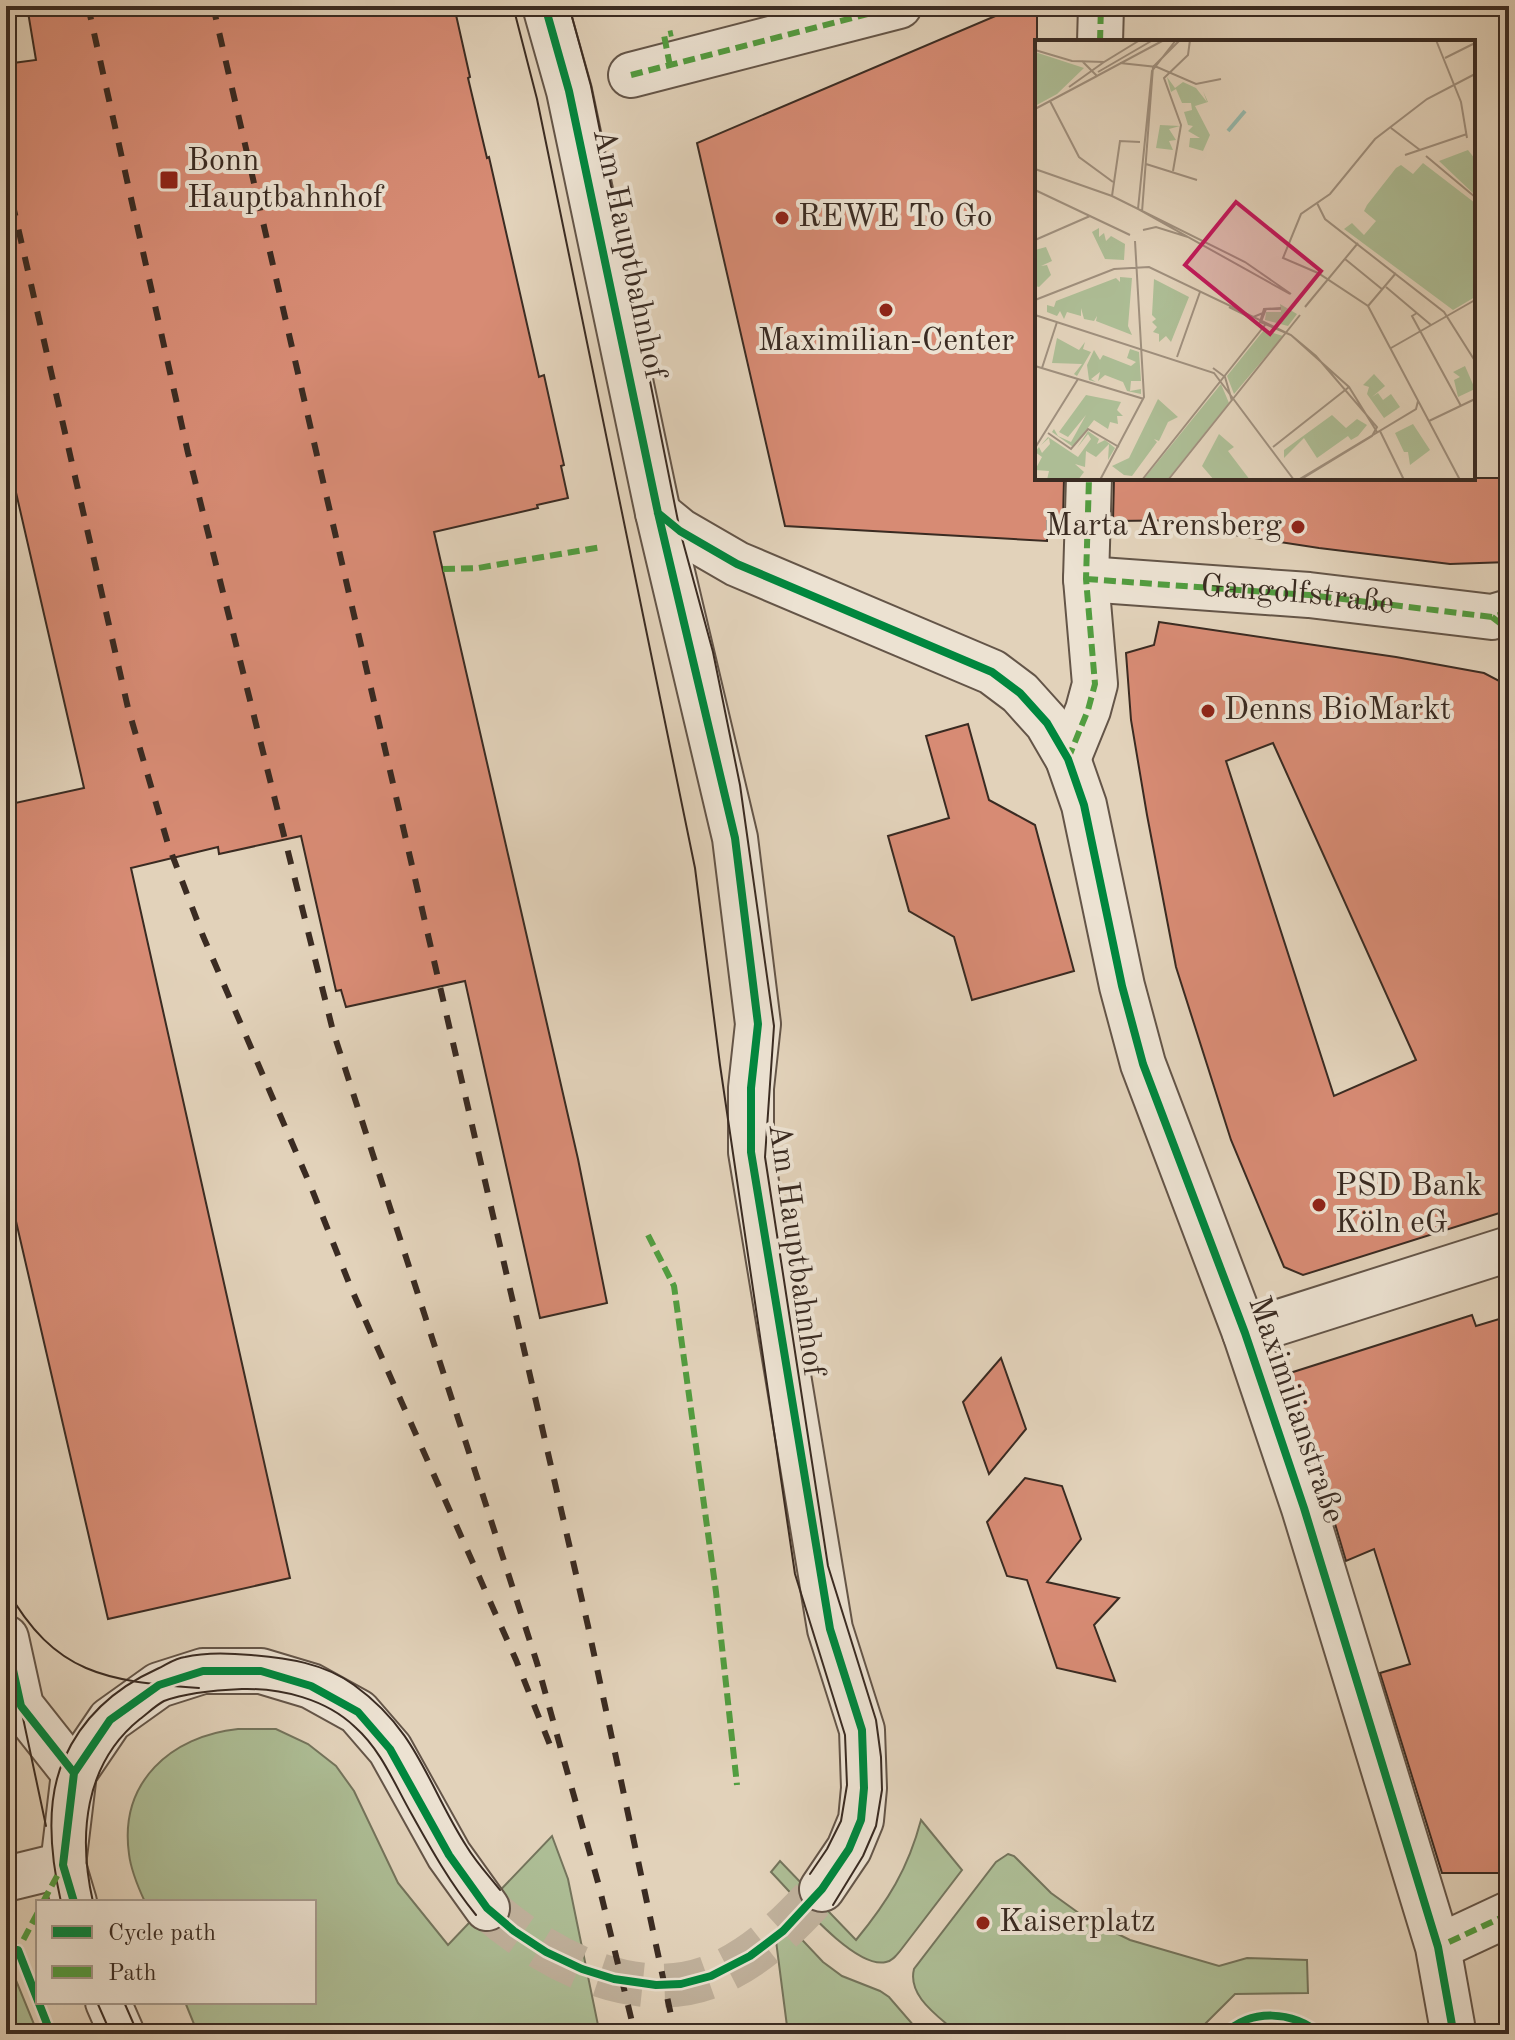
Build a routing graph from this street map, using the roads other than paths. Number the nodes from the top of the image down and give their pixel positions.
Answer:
1 (545, 6) edge
2 (899, 6) edge
3 (1101, 6) edge
4 (1100, 40) edge
5 (658, 58) dead end
6 (1089, 480) edge
7 (658, 513) junction
8 (1086, 579) junction
9 (1503, 620) edge
10 (1068, 759) junction
11 (1509, 1249) edge
12 (1245, 1333) junction
13 (6, 1638) edge
14 (74, 1773) junction
15 (6, 1879) edge
16 (68, 1884) edge
17 (822, 1889) tunnel mouth
18 (487, 1908) tunnel mouth
19 (1509, 1914) edge
20 (1449, 1942) dead end
21 (109, 2004) edge
22 (122, 2034) edge
23 (1451, 2034) edge

1 - 7 street, Am Hauptbahnhof
2 - 5 street
3 - 4 street
6 - 8 street
7 - 10 street
7 - 17 street, Am Hauptbahnhof
8 - 9 street, Gangolfstraße
8 - 10 street
10 - 12 street, Maximilianstraße
11 - 12 street
12 - 23 street, Maximilianstraße
13 - 14 street
14 - 16 street
14 - 18 street
15 - 16 street
19 - 20 street
21 - 22 street

